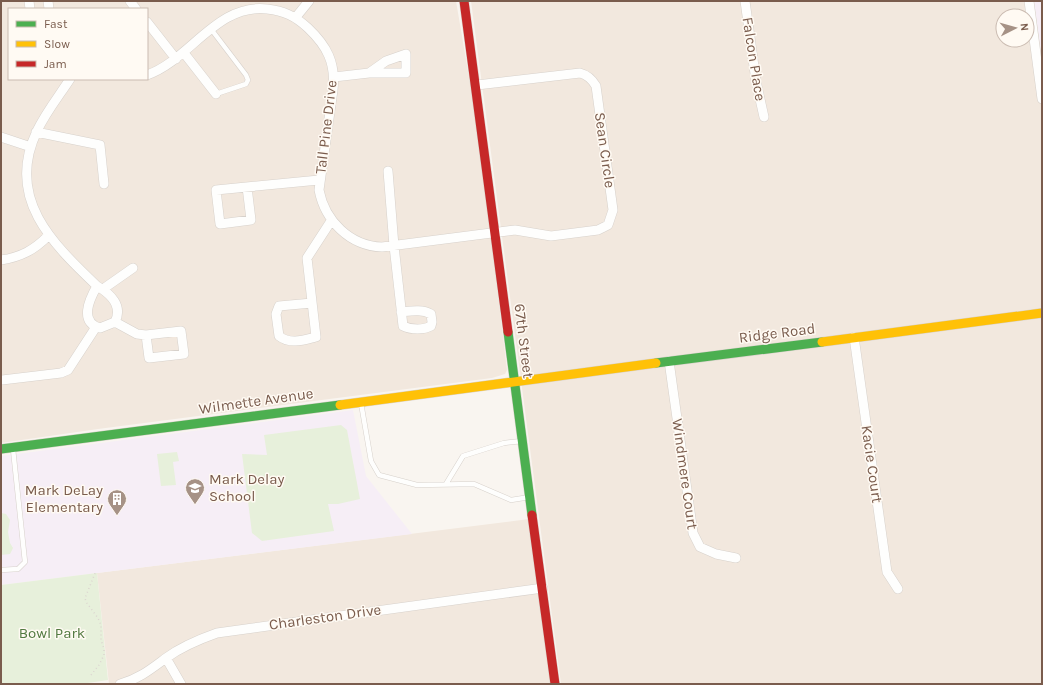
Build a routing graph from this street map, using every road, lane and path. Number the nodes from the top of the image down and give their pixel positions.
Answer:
1 (309, 1) edge
2 (464, 1) edge
3 (745, 1) edge
4 (1029, 1) edge
5 (251, 5) edge
6 (296, 17) junction
7 (148, 23) edge
8 (211, 30) junction
9 (184, 53) junction
10 (176, 59) junction
11 (369, 73) dead end
12 (148, 75) edge
13 (334, 77) junction
14 (69, 80) edge
15 (477, 85) junction
16 (216, 94) joint
17 (1042, 99) edge
18 (764, 117) dead end
19 (36, 132) junction
20 (1, 137) edge
21 (31, 147) junction
22 (388, 171) dead end
23 (320, 180) junction
24 (104, 184) dead end
25 (247, 187) junction
26 (331, 221) junction
27 (496, 232) junction
28 (48, 236) junction
29 (394, 246) junction
30 (1, 260) edge
31 (133, 268) dead end
32 (100, 288) junction
33 (312, 303) junction
34 (402, 312) dead end
35 (1042, 313) edge
36 (115, 322) junction
37 (96, 327) junction
38 (146, 335) junction
39 (854, 337) junction
40 (669, 361) junction
41 (2, 380) edge
42 (515, 381) junction
43 (361, 402) junction
44 (523, 441) junction
45 (12, 447) junction
46 (1, 449) edge
47 (446, 484) junction
48 (530, 497) junction
49 (736, 558) dead end
50 (1, 570) edge
51 (96, 571) dead end
52 (543, 588) junction
53 (898, 589) dead end
54 (166, 658) junction
55 (92, 675) dead end
56 (120, 684) edge
57 (181, 684) edge
58 (555, 684) edge

1 - 6 street
2 - 15 street, 67th Street
3 - 18 street, Falcon Place
4 - 17 street
5 - 6 street, Tall Pine Drive
5 - 8 street, Tall Pine Drive
6 - 13 street, Tall Pine Drive
7 - 10 street
8 - 9 street, Tall Pine Drive
8 - 16 lane
9 - 10 street, Tall Pine Drive
9 - 16 street
10 - 12 street, Tall Pine Drive
11 - 13 street
13 - 23 street, Tall Pine Drive
14 - 19 street
15 - 27 street, 67th Street
15 - 27 street, Sean Circle
19 - 21 street
19 - 24 street
20 - 21 street
21 - 28 street
22 - 29 street
23 - 25 street
23 - 26 street, Tall Pine Drive
25 - 25 street
26 - 29 street, Tall Pine Drive
26 - 33 street
27 - 29 street, Tall Pine Drive
27 - 42 street, 67th Street
28 - 30 street
28 - 32 street
29 - 34 street
31 - 32 street
32 - 36 street
32 - 37 street
33 - 33 street
35 - 39 street, Ridge Road
36 - 37 street
36 - 38 street
37 - 41 street
38 - 38 street
39 - 40 street, Ridge Road
39 - 53 street, Kacie Court
40 - 42 street, Ridge Road
40 - 49 street, Windmere Court
42 - 43 street, Wilmette Avenue
42 - 44 street, 67th Street
43 - 45 street, Wilmette Avenue
43 - 47 lane
44 - 47 lane
44 - 48 street, 67th Street
45 - 46 street, Wilmette Avenue
45 - 50 lane
47 - 48 lane
48 - 52 street, 67th Street
51 - 55 path
52 - 54 street, Charleston Drive
52 - 58 street, 67th Street
54 - 56 street, Charleston Drive
54 - 57 street

